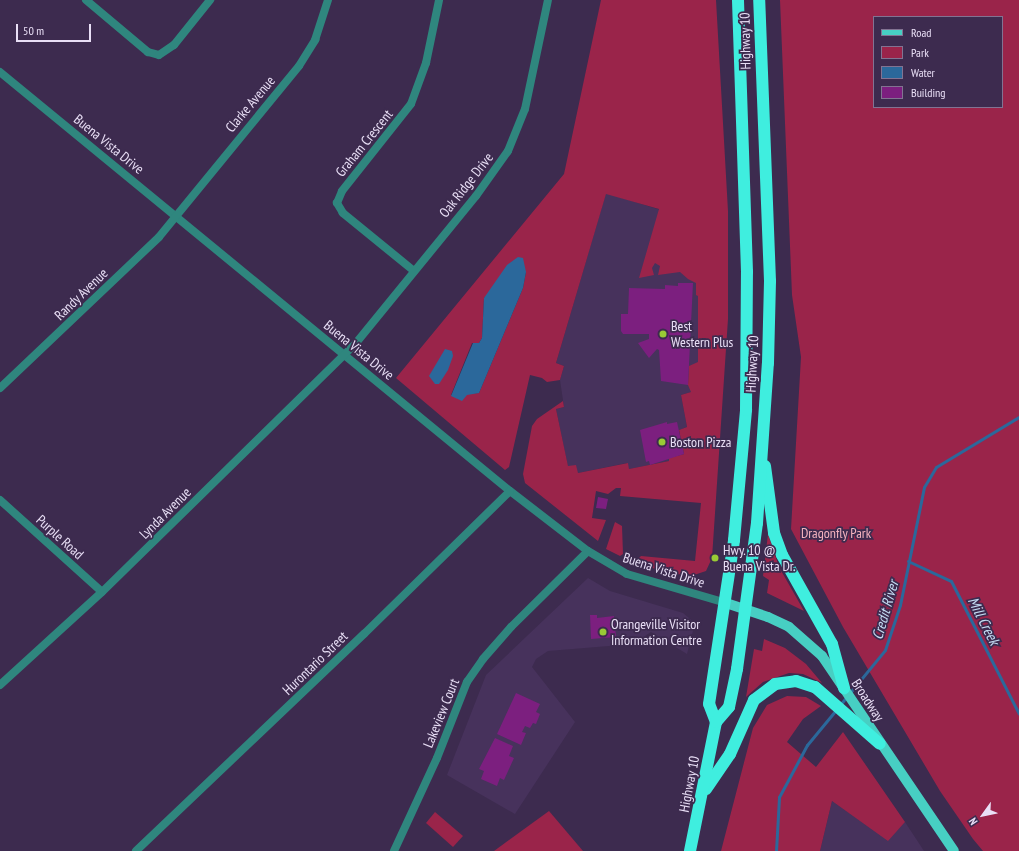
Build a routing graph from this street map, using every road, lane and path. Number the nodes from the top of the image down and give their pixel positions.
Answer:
1 (86, 0) edge
2 (210, 0) edge
3 (328, 0) edge
4 (439, 0) edge
5 (548, 0) edge
6 (738, 0) edge
7 (759, 0) edge
8 (0, 72) edge
9 (176, 215) junction
10 (414, 271) junction
11 (344, 355) junction
12 (0, 388) edge
13 (762, 443) junction
14 (510, 491) junction
15 (0, 500) edge
16 (588, 551) junction
17 (102, 592) junction
18 (726, 603) junction
19 (745, 608) junction
20 (0, 685) edge
21 (844, 688) junction
22 (716, 722) junction
23 (880, 744) junction
24 (703, 793) junction
25 (136, 851) edge
26 (394, 851) edge
27 (690, 851) edge
28 (954, 851) edge

1 - 2 street
3 - 9 street, Clarke Avenue
4 - 10 street, Graham Crescent
5 - 10 street, Oak Ridge Drive
6 - 18 highway, Highway 10
7 - 13 highway, Highway 10
8 - 9 street, Buena Vista Drive
9 - 11 street, Buena Vista Drive
9 - 12 street, Randy Avenue
10 - 11 street, Oak Ridge Drive
11 - 14 street, Buena Vista Drive
11 - 17 street, Lynda Avenue
13 - 19 highway, Highway 10
13 - 21 highway
14 - 16 street, Buena Vista Drive
14 - 25 street, Hurontario Street
15 - 17 street, Purple Road
16 - 18 street, Buena Vista Drive
16 - 26 street, Lakeview Court
17 - 20 street, Lynda Avenue
18 - 19 main road, Broadway
18 - 22 highway, Highway 10
19 - 21 main road, Broadway
19 - 22 highway, Highway 10
21 - 23 main road, Broadway
22 - 24 highway, Highway 10
23 - 24 highway
23 - 28 main road, Broadway
24 - 27 highway, Highway 10

